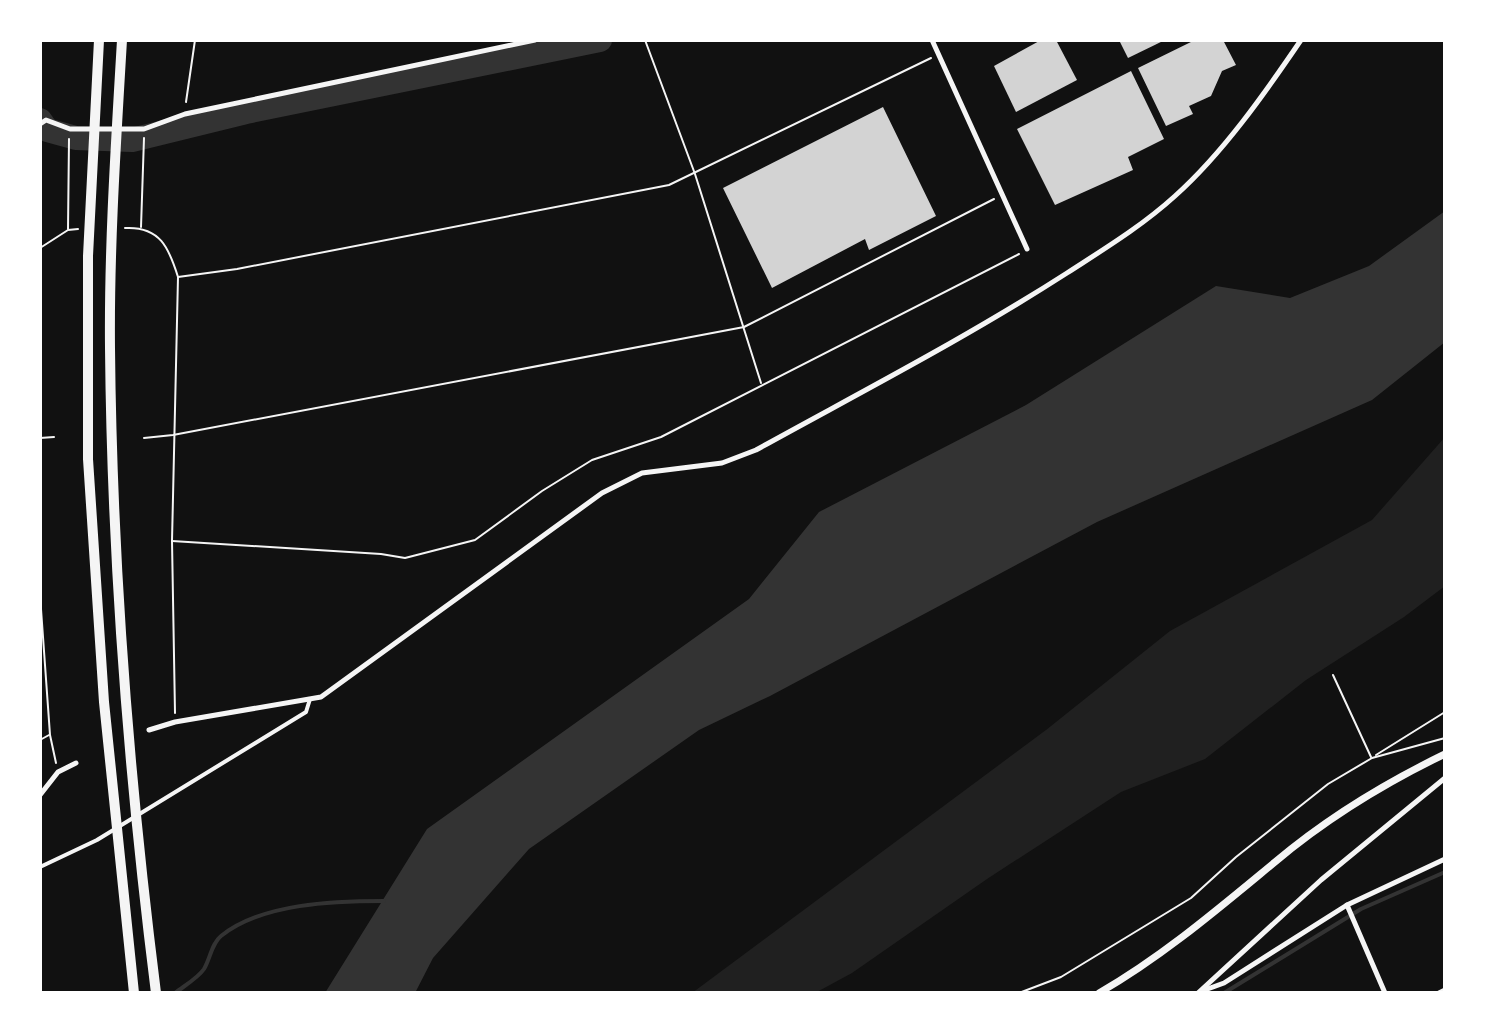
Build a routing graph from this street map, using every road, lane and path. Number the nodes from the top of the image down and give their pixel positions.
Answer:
1 (99, 40) edge
2 (122, 40) edge
3 (195, 40) edge
4 (535, 40) edge
5 (645, 40) edge
6 (932, 40) edge
7 (1301, 40) edge
8 (938, 55) junction
9 (185, 114) junction
10 (40, 124) edge
11 (70, 129) junction
12 (144, 129) junction
13 (695, 174) junction
14 (1004, 194) junction
15 (40, 248) edge
16 (1027, 249) joint
17 (178, 277) junction
18 (744, 327) junction
19 (762, 384) junction
20 (173, 435) junction
21 (54, 437) dead end
22 (40, 438) edge
23 (144, 438) dead end
24 (172, 541) junction
25 (40, 595) edge
26 (1333, 675) dead end
27 (311, 696) junction
28 (1445, 712) edge
29 (175, 722) junction
30 (149, 730) dead end
31 (50, 735) junction
32 (1445, 738) edge
33 (40, 740) edge
34 (1445, 754) edge
35 (1372, 758) junction
36 (76, 763) dead end
37 (58, 772) junction
38 (1445, 778) edge
39 (40, 795) edge
40 (1445, 859) edge
41 (40, 867) edge
42 (1347, 905) junction
43 (1445, 990) edge
44 (134, 993) edge
45 (156, 993) edge
46 (1019, 993) edge
47 (1099, 993) edge
48 (1385, 993) edge
49 (1439, 993) edge

1 - 44 highway
2 - 45 highway
3 - 9 path
4 - 9 street
5 - 13 path
6 - 8 street
7 - 27 street
8 - 13 path
8 - 14 street
9 - 12 street
10 - 11 street
11 - 12 street
11 - 15 path
12 - 17 path
13 - 17 path
13 - 18 path
14 - 16 street
14 - 18 path
16 - 19 path
17 - 20 path
18 - 19 path
18 - 20 path
19 - 24 path
20 - 23 path
20 - 24 path
21 - 22 path
24 - 29 path
25 - 31 path
26 - 35 path
27 - 29 street
27 - 41 street
28 - 35 path
29 - 30 street
31 - 33 path
31 - 37 path
32 - 35 path
34 - 47 street
35 - 46 path
36 - 37 street
37 - 39 street
38 - 42 street
40 - 42 street
42 - 48 street
43 - 49 street

